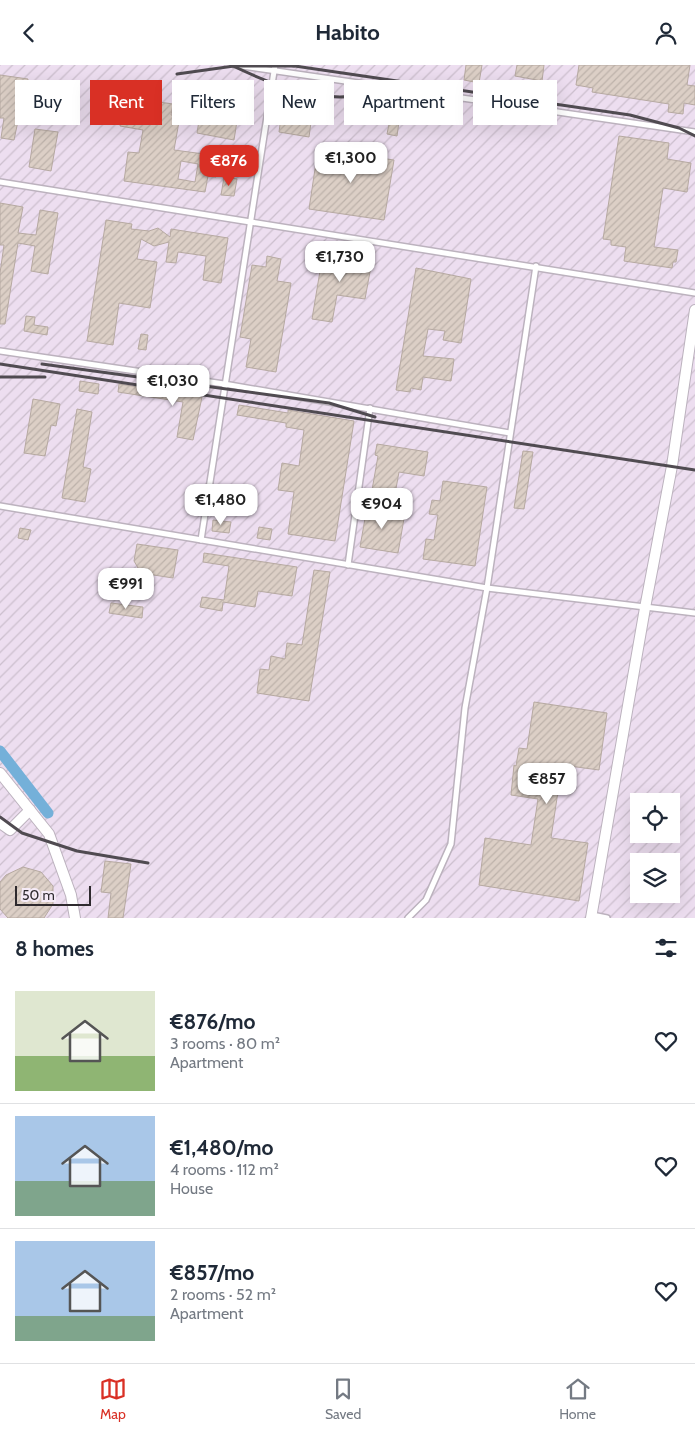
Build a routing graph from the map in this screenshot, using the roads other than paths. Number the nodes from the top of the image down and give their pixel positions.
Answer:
1 (235, 65) edge
2 (275, 65) edge
3 (275, 72) junction
4 (695, 132) edge
5 (0, 182) edge
6 (252, 221) junction
7 (536, 266) junction
8 (695, 293) edge
9 (695, 310) edge
10 (0, 351) edge
11 (224, 384) junction
12 (370, 408) junction
13 (510, 433) junction
14 (0, 506) edge
15 (201, 540) junction
16 (348, 565) junction
17 (487, 588) junction
18 (645, 608) junction
19 (695, 613) edge
20 (0, 773) edge
21 (30, 810) junction
22 (0, 823) edge
23 (591, 917) edge
24 (75, 918) edge
25 (408, 918) edge
26 (607, 918) edge

1 - 3 lane
2 - 3 lane
3 - 4 lane
3 - 6 lane
5 - 6 lane
6 - 7 lane
6 - 11 lane
7 - 8 lane
7 - 13 lane
9 - 18 street
10 - 11 lane
11 - 12 lane
11 - 15 lane
12 - 13 lane
12 - 16 lane
13 - 17 lane
14 - 15 lane
15 - 16 lane
16 - 17 lane
17 - 18 lane
17 - 25 lane
18 - 19 lane
18 - 23 street
20 - 21 street
21 - 22 street
21 - 24 street
23 - 26 lane

